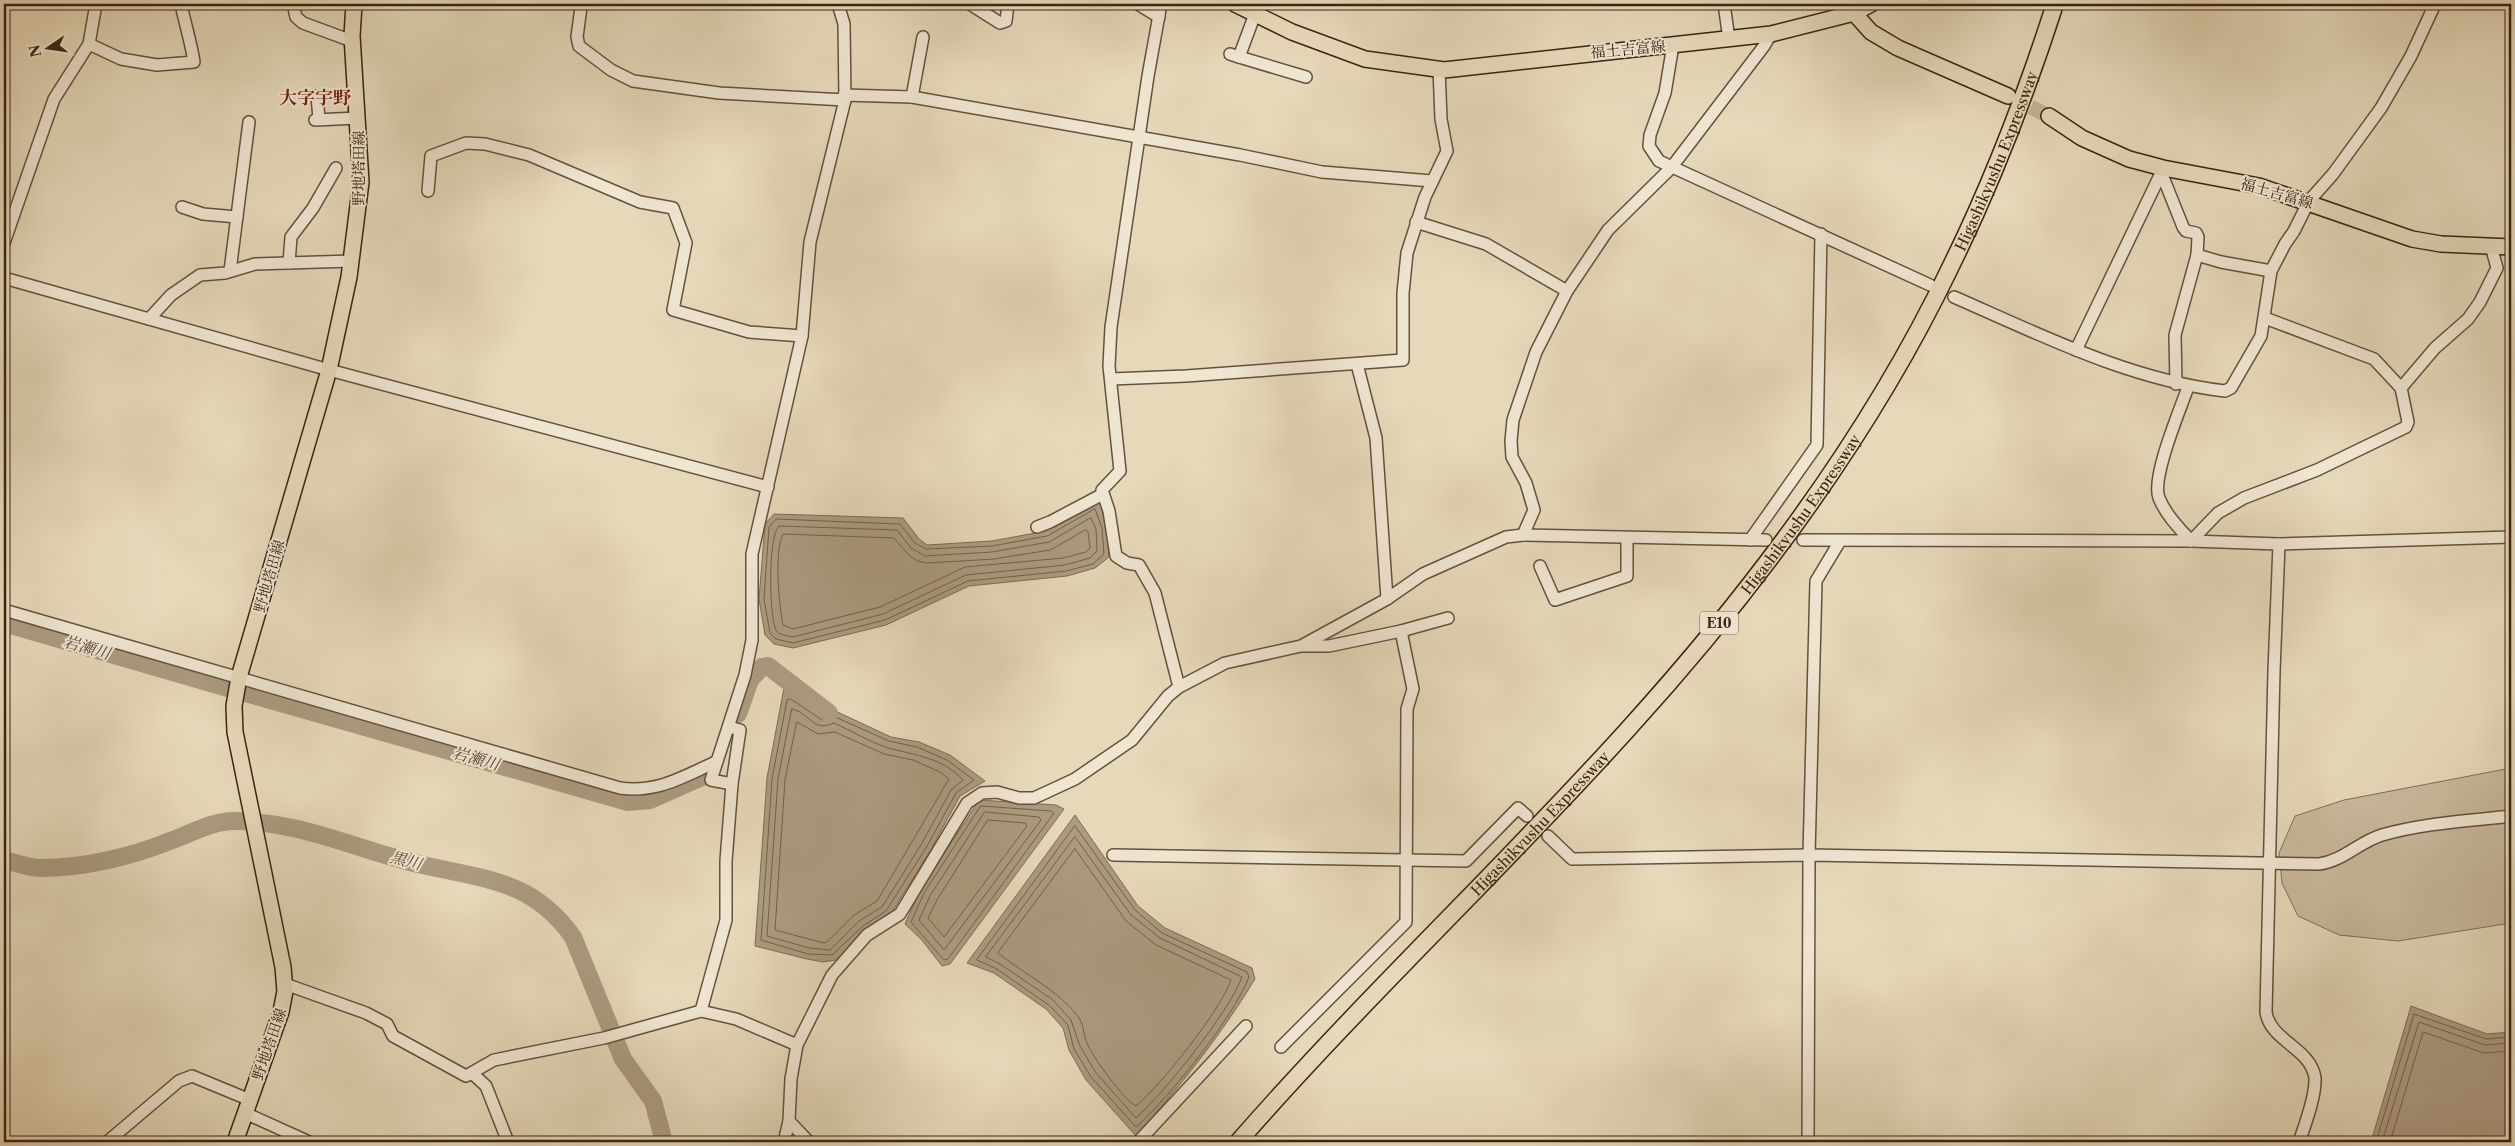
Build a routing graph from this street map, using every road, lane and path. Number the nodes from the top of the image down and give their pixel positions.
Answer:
1 (96, 4) edge
2 (181, 4) edge
3 (293, 4) edge
4 (354, 4) edge
5 (579, 4) edge
6 (838, 4) edge
7 (970, 4) edge
8 (1008, 4) edge
9 (1138, 4) edge
10 (1161, 4) edge
11 (1235, 4) edge
12 (1724, 4) edge
13 (1871, 4) edge
14 (2055, 4) edge
15 (2435, 4) edge
16 (1854, 13) junction
17 (1255, 14) junction
18 (1159, 17) junction
19 (1771, 34) junction
20 (924, 37) dead end
21 (1729, 38) junction
22 (352, 42) junction
23 (89, 44) junction
24 (1672, 45) junction
25 (1439, 69) junction
26 (1306, 77) dead end
27 (317, 96) dead end
28 (2008, 96) tunnel mouth
29 (845, 98) junction
30 (912, 98) junction
31 (2049, 116) tunnel mouth
32 (357, 118) junction
33 (249, 122) dead end
34 (1139, 137) junction
35 (336, 168) dead end
36 (1671, 168) junction
37 (2162, 170) junction
38 (1432, 181) junction
39 (428, 191) dead end
40 (2309, 201) junction
41 (182, 206) dead end
42 (237, 218) junction
43 (1416, 222) junction
44 (1821, 234) junction
45 (4, 243) edge
46 (2491, 246) junction
47 (2511, 247) edge
48 (2197, 255) junction
49 (352, 260) junction
50 (289, 263) junction
51 (230, 271) junction
52 (2271, 271) junction
53 (4, 278) edge
54 (1930, 285) dead end
55 (1567, 291) junction
56 (1954, 297) dead end
57 (2265, 318) junction
58 (149, 319) junction
59 (802, 336) junction
60 (2076, 350) junction
61 (1358, 364) junction
62 (329, 370) junction
63 (1111, 379) junction
64 (2176, 384) junction
65 (2188, 387) junction
66 (2401, 388) junction
67 (768, 487) junction
68 (1103, 494) junction
69 (1037, 527) dead end
70 (1523, 535) junction
71 (2511, 537) edge
72 (1628, 538) junction
73 (1750, 540) junction
74 (1766, 540) dead end
75 (1803, 540) dead end
76 (1840, 541) junction
77 (2191, 541) junction
78 (2279, 544) junction
79 (1540, 566) dead end
80 (1387, 599) junction
81 (4, 610) edge
82 (1448, 618) dead end
83 (1401, 631) junction
84 (1301, 646) junction
85 (239, 677) junction
86 (1179, 687) junction
87 (728, 727) junction
88 (716, 762) junction
89 (732, 784) junction
90 (1527, 816) dead end
91 (2511, 816) edge
92 (1548, 836) dead end
93 (1113, 854) dead end
94 (1809, 855) junction
95 (1407, 859) junction
96 (2269, 863) junction
97 (285, 984) junction
98 (701, 1011) junction
99 (1246, 1026) dead end
100 (797, 1045) junction
101 (1281, 1047) dead end
102 (473, 1074) junction
103 (248, 1106) junction
104 (789, 1121) junction
105 (107, 1142) edge
106 (235, 1142) edge
107 (309, 1142) edge
108 (508, 1142) edge
109 (784, 1142) edge
110 (809, 1142) edge
111 (1138, 1142) edge
112 (1238, 1142) edge
113 (1808, 1142) edge
114 (2299, 1142) edge

1 - 23 street
2 - 23 street
3 - 22 street
4 - 22 main road, 野地塔田線
5 - 29 street
6 - 29 street
7 - 8 street
9 - 18 street
10 - 18 street
11 - 17 main road, 福土吉富線
12 - 21 street
13 - 16 main road, 福土吉富線
14 - 112 highway, Higashikyushu Expressway / E10
15 - 40 street
16 - 19 main road, 福土吉富線
16 - 28 main road
17 - 25 main road, 福土吉富線
17 - 26 street
18 - 34 street
19 - 21 main road, 福土吉富線
19 - 36 street
20 - 30 street
21 - 24 main road, 福土吉富線
22 - 32 main road, 野地塔田線
23 - 45 street
24 - 25 main road, 福土吉富線
24 - 36 street
25 - 38 street
27 - 32 street
29 - 30 street
29 - 59 street
30 - 34 street
31 - 37 main road, 福土吉富線
32 - 49 main road, 野地塔田線
33 - 42 street
34 - 38 street
34 - 63 street
35 - 50 street
36 - 44 street
36 - 55 street
37 - 40 main road, 福土吉富線
37 - 48 street
37 - 60 street
38 - 43 street
39 - 59 street
40 - 46 main road, 福土吉富線
40 - 52 street
41 - 42 street
42 - 51 street
43 - 55 street
43 - 61 street
44 - 54 street
44 - 73 street
46 - 47 main road, 福土吉富線
46 - 66 street
48 - 52 street
48 - 64 street
49 - 50 street
49 - 62 main road, 野地塔田線
50 - 51 street
51 - 58 street
52 - 57 street
53 - 58 street
55 - 70 street
56 - 60 street
57 - 65 street
57 - 66 street
58 - 62 street
59 - 67 street
60 - 64 street
61 - 63 street
61 - 80 street
62 - 67 street
62 - 85 main road, 野地塔田線
63 - 68 street
64 - 65 street
65 - 77 street
66 - 77 street
67 - 87 street
68 - 69 street
68 - 86 street
70 - 72 street
70 - 80 street
71 - 78 street
72 - 73 street
72 - 79 street
73 - 74 street
75 - 76 street
76 - 77 street
76 - 94 street
77 - 78 street
78 - 96 street
80 - 84 street
81 - 85 street
82 - 83 street
83 - 84 street
83 - 95 street
84 - 86 street
85 - 88 street
85 - 97 main road, 野地塔田線
86 - 100 street
87 - 88 street
87 - 89 street
88 - 89 street
89 - 98 street
90 - 95 street
91 - 96 street
92 - 94 street
93 - 95 street
94 - 96 street
94 - 113 street
95 - 101 street
96 - 114 street
97 - 102 street
97 - 103 main road, 野地塔田線
98 - 100 street
98 - 102 street
99 - 111 street
100 - 104 street
102 - 108 street
103 - 105 street
103 - 106 main road, 野地塔田線
103 - 107 street
104 - 109 street
104 - 110 street

